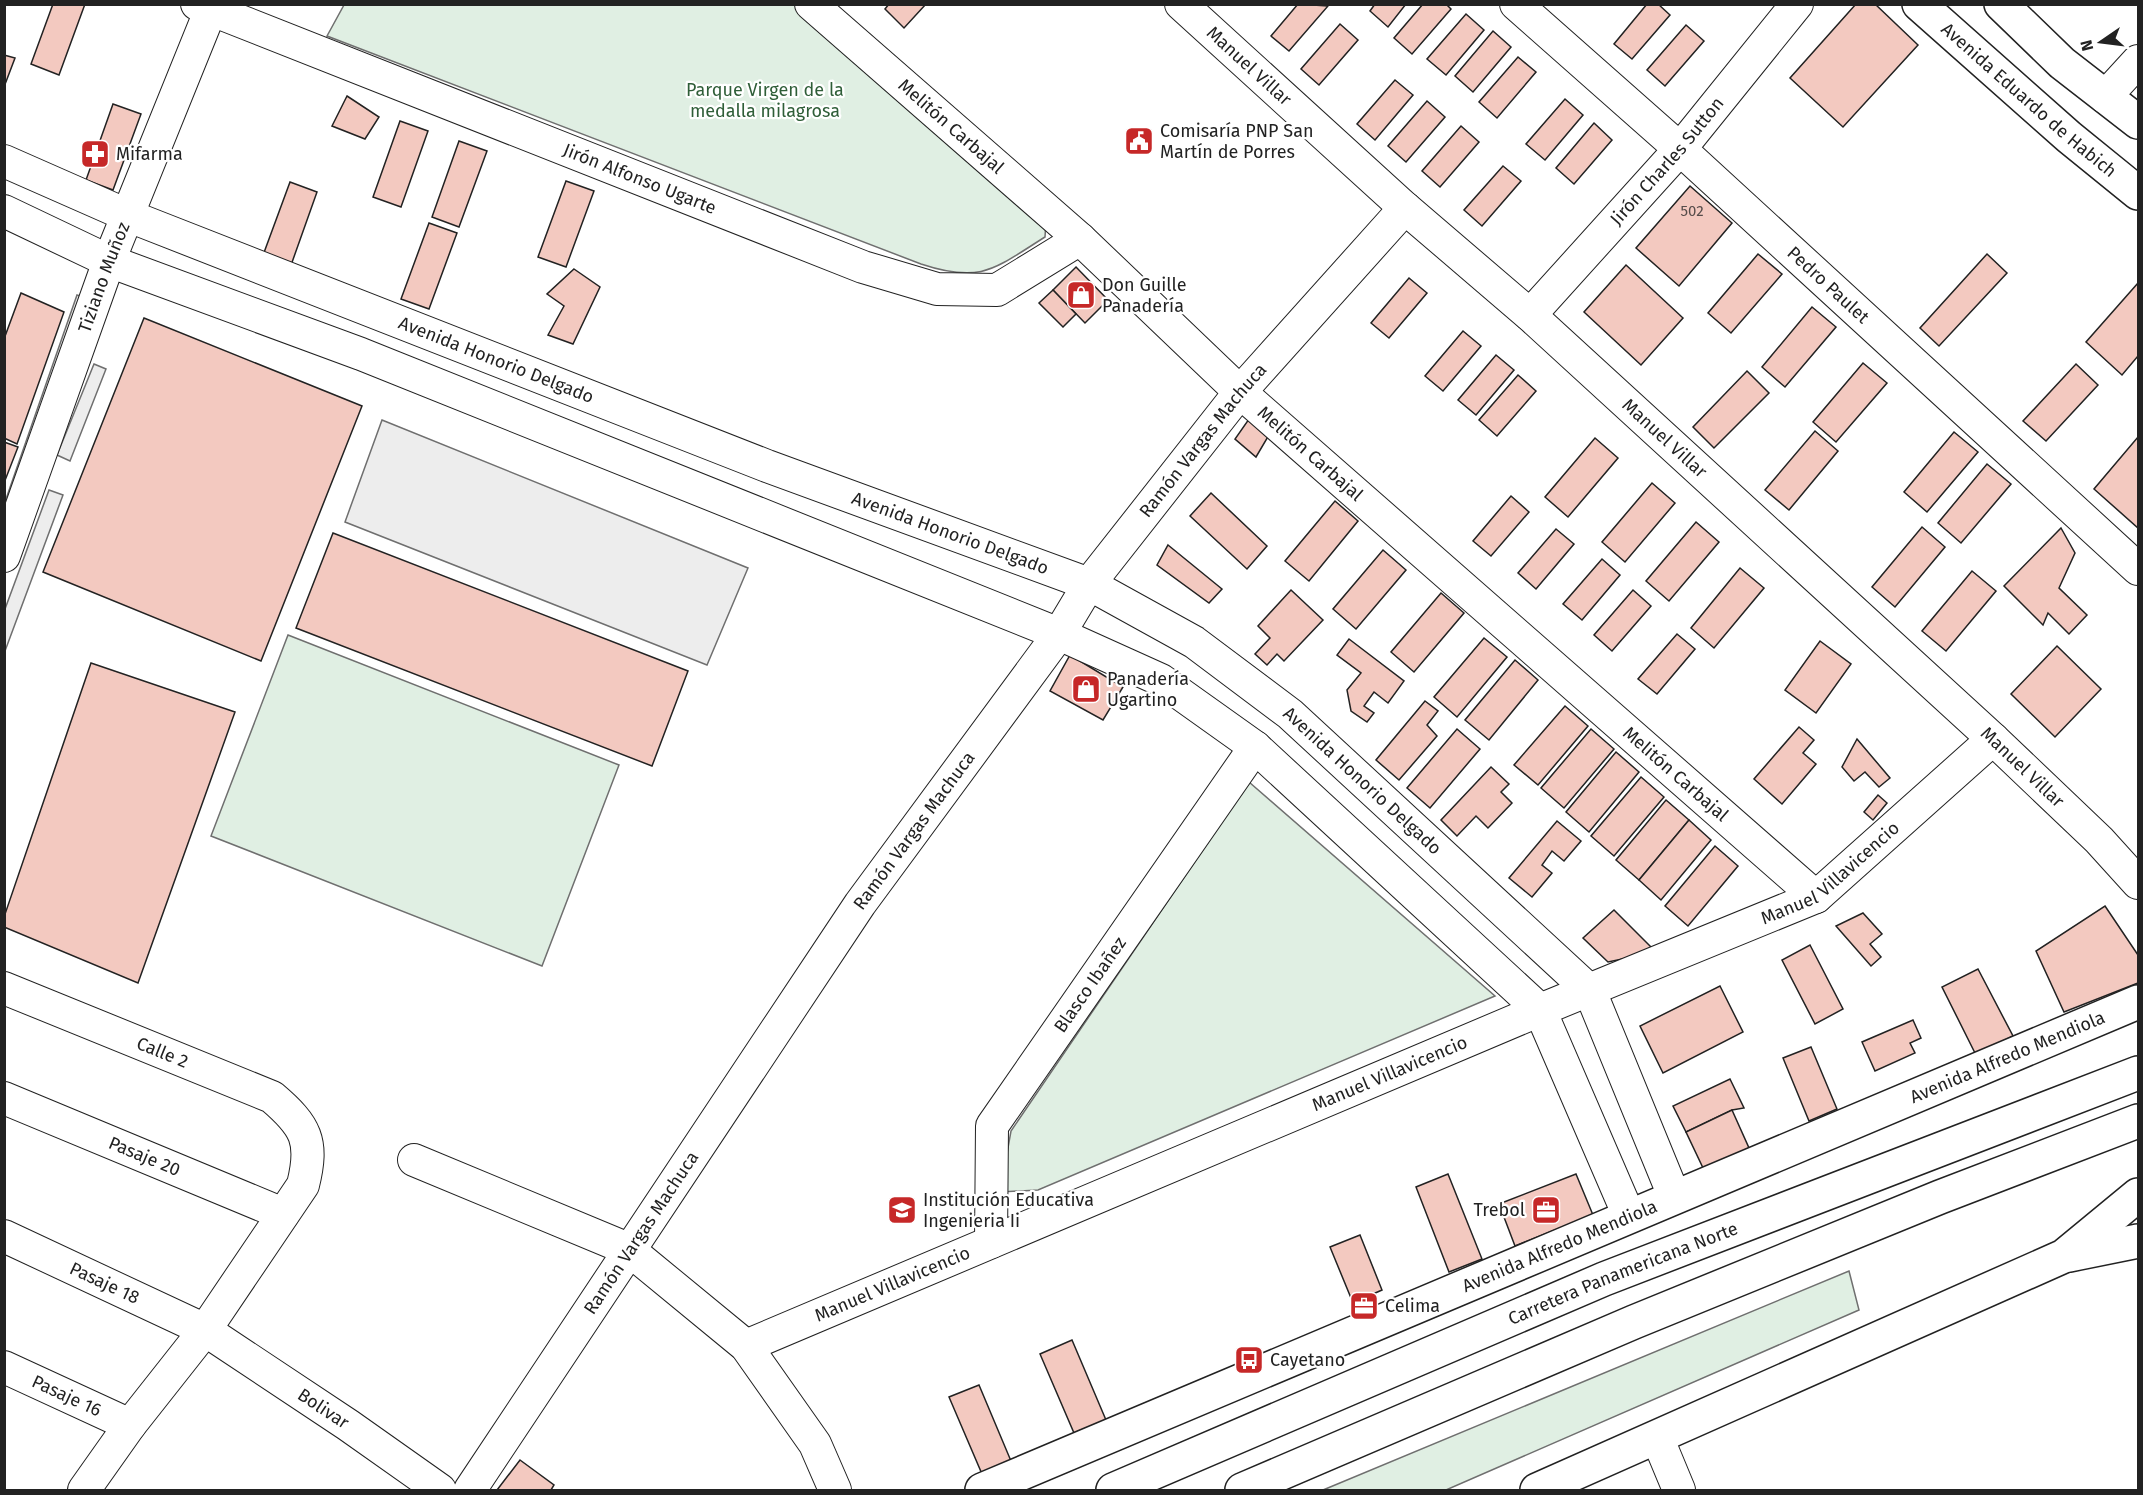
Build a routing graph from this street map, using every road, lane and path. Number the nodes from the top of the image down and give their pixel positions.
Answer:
1 (811, 4) edge
2 (1181, 4) edge
3 (1516, 4) edge
4 (1797, 4) edge
5 (1919, 4) edge
6 (2001, 4) edge
7 (207, 6) edge
8 (2139, 61) edge
9 (2105, 97) junction
10 (2139, 122) edge
11 (1680, 149) junction
12 (4, 161) edge
13 (2139, 193) edge
14 (1405, 208) junction
15 (4, 211) edge
16 (129, 216) junction
17 (1080, 239) junction
18 (109, 261) junction
19 (1530, 315) junction
20 (1240, 392) junction
21 (4, 556) edge
22 (2139, 569) edge
23 (1089, 584) junction
24 (1059, 634) junction
25 (1993, 739) junction
26 (1255, 747) junction
27 (2139, 883) edge
28 (1816, 897) junction
29 (4, 988) edge
30 (1590, 991) junction
31 (2139, 1002) edge
32 (1540, 1010) junction
33 (2127, 1078) edge
34 (4, 1098) edge
35 (2138, 1121) edge
36 (414, 1160) dead end
37 (2139, 1195) edge
38 (1674, 1196) junction
39 (283, 1214) junction
40 (1629, 1216) junction
41 (4, 1236) edge
42 (2139, 1241) edge
43 (991, 1242) junction
44 (628, 1249) junction
45 (2064, 1256) junction
46 (205, 1330) junction
47 (746, 1346) junction
48 (4, 1367) edge
49 (130, 1425) junction
50 (1657, 1437) junction
51 (84, 1491) edge
52 (440, 1491) edge
53 (470, 1491) edge
54 (835, 1491) edge
55 (982, 1491) edge
56 (1113, 1491) edge
57 (1242, 1491) edge
58 (1537, 1491) edge
59 (1679, 1491) edge

1 - 17 street, Melitón Carbajal
2 - 14 street, Manuel Villar
3 - 11 street, Pedro Paulet
4 - 11 street, Jirón Charles Sutton
5 - 13 main road, Avenida Eduardo de Habich
6 - 9 main road
7 - 16 street, Tiziano Muñoz
7 - 17 street, Jirón Alfonso Ugarte
8 - 9 street
9 - 10 main road
11 - 19 street, Jirón Charles Sutton
11 - 22 street, Pedro Paulet
12 - 16 street, Avenida Honorio Delgado
14 - 19 street, Manuel Villar
14 - 20 street, Ramón Vargas Machuca
15 - 18 street
16 - 18 street, Tiziano Muñoz
16 - 23 street, Avenida Honorio Delgado
17 - 20 street, Melitón Carbajal
18 - 21 street, Tiziano Muñoz
18 - 24 street
19 - 25 street, Manuel Villar
20 - 23 street, Ramón Vargas Machuca
20 - 28 street, Melitón Carbajal
23 - 24 street, Ramón Vargas Machuca
23 - 30 street, Avenida Honorio Delgado
24 - 26 street
24 - 44 street, Ramón Vargas Machuca
25 - 27 street, Manuel Villar
25 - 28 street, Manuel Villavicencio
26 - 32 street
26 - 43 street, Blasco Ibañez
28 - 30 street, Manuel Villavicencio
29 - 39 street, Calle 2
30 - 32 street, Manuel Villavicencio
30 - 38 street, Avenida Honorio Delgado
31 - 38 main road, Avenida Alfredo Mendiola
32 - 40 street
32 - 43 street, Manuel Villavicencio
33 - 56 main road, Carretera Panamericana Norte
34 - 39 street, Pasaje 20
35 - 57 main road
36 - 44 street
37 - 45 main road
38 - 40 main road, Avenida Alfredo Mendiola
39 - 46 street
40 - 55 main road, Avenida Alfredo Mendiola
41 - 46 street, Pasaje 18
42 - 45 main road
43 - 47 street, Manuel Villavicencio
44 - 47 street
44 - 53 street, Ramón Vargas Machuca
45 - 50 main road
46 - 49 street
46 - 52 street, Bolivar
47 - 54 street
48 - 49 street, Pasaje 16
49 - 51 street
50 - 58 main road
50 - 59 street

